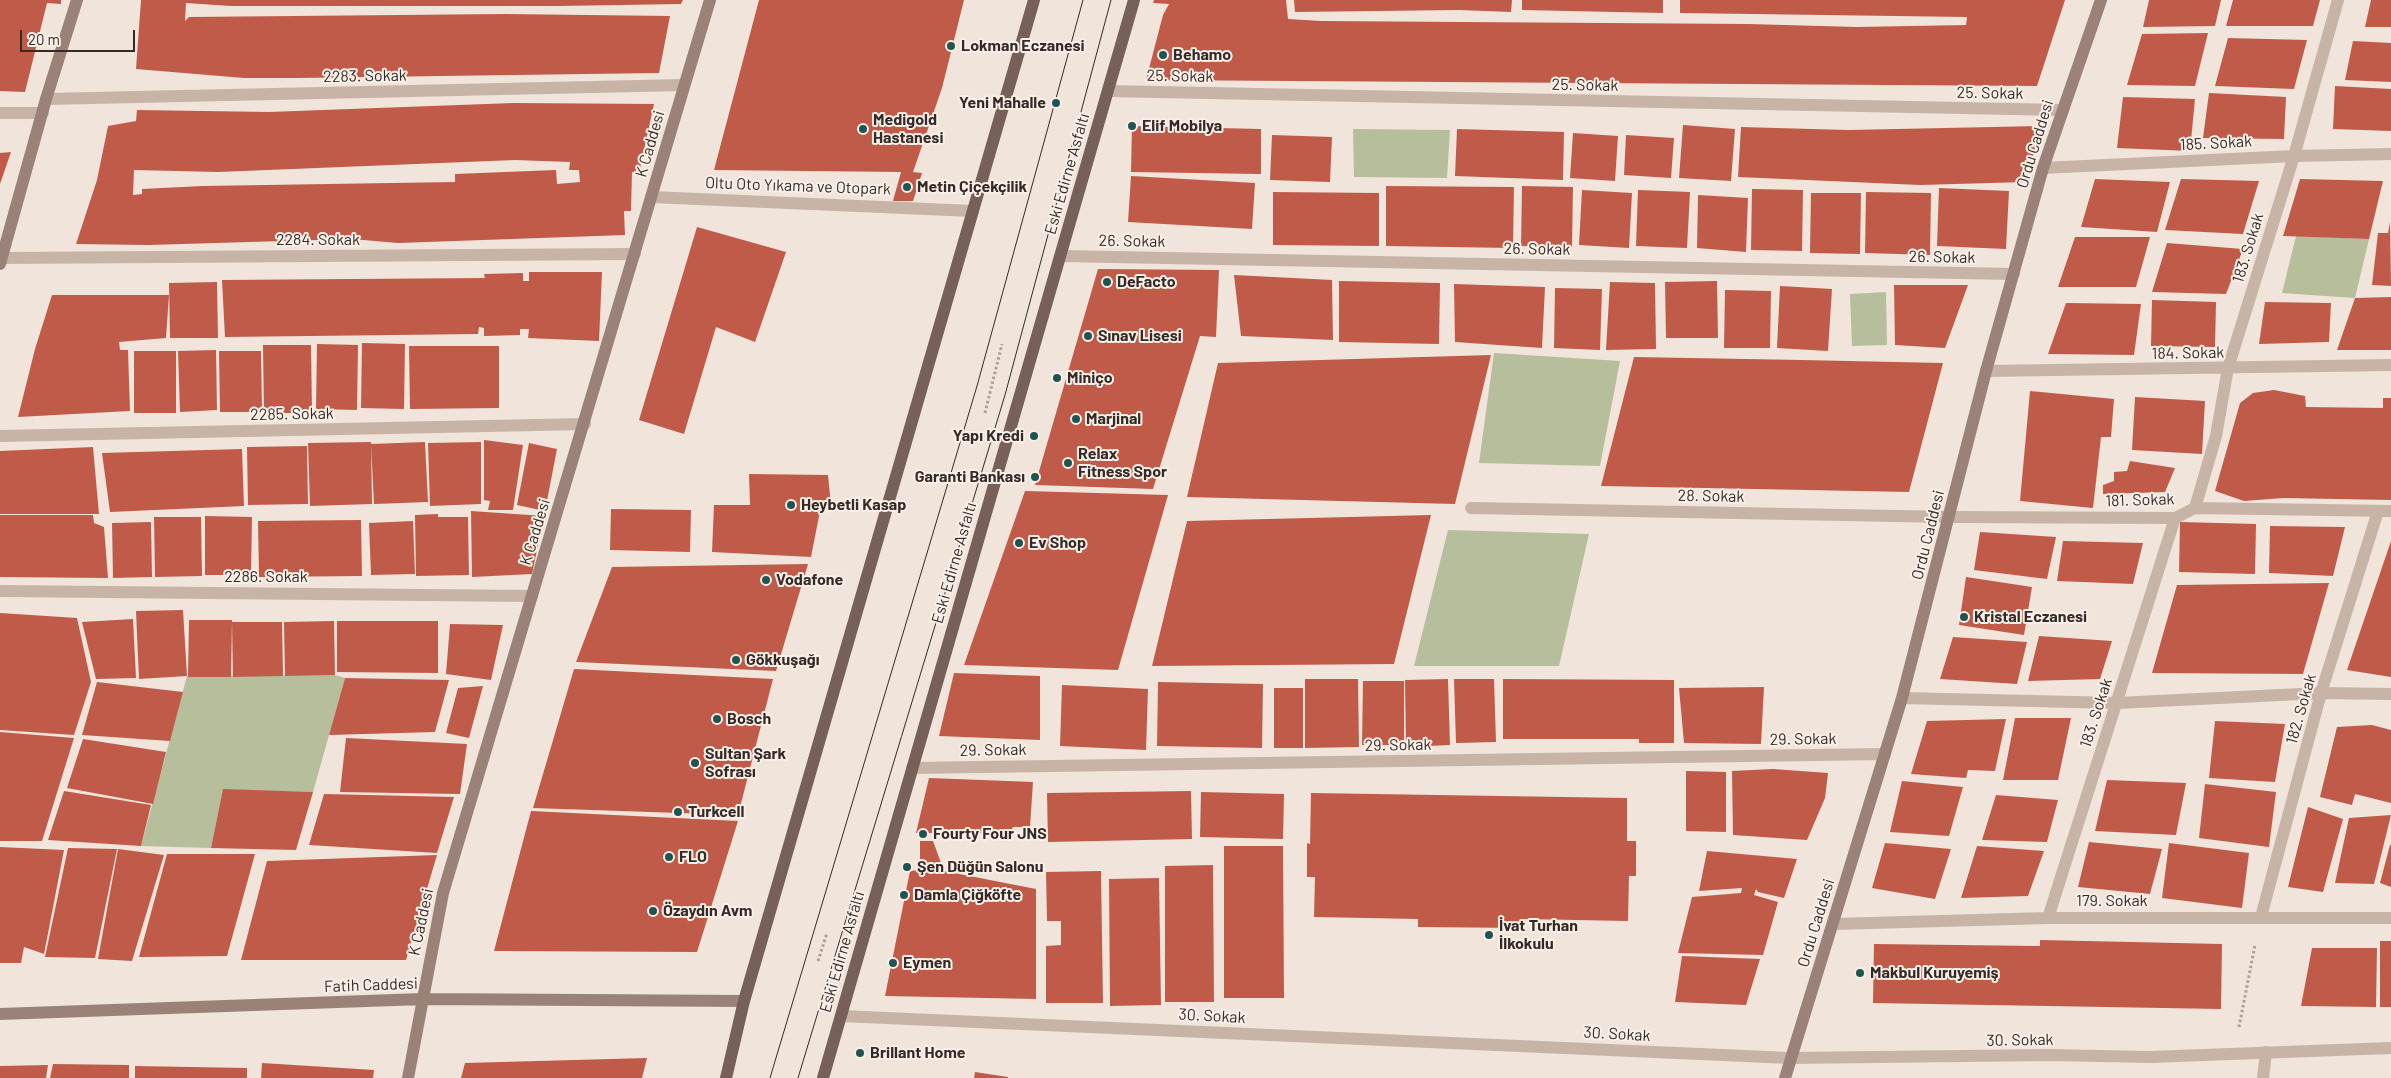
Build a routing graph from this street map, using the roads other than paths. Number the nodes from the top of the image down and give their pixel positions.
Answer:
1 (77, 0) edge
2 (710, 0) edge
3 (1034, 0) edge
4 (1134, 0) edge
5 (2101, 0) edge
6 (2338, 0) edge
7 (684, 85) junction
8 (1108, 91) junction
9 (46, 100) junction
10 (2062, 110) junction
11 (0, 113) edge
12 (42, 113) junction
13 (2391, 154) edge
14 (2294, 156) junction
15 (2043, 168) junction
16 (651, 196) junction
17 (973, 211) junction
18 (635, 254) junction
19 (1060, 256) junction
20 (1, 261) edge
21 (2014, 274) junction
22 (2391, 365) edge
23 (2228, 368) junction
24 (1986, 371) junction
25 (585, 424) junction
26 (0, 436) edge
27 (1472, 508) dead end
28 (2195, 508) junction
29 (2385, 511) edge
30 (1949, 517) junction
31 (2176, 518) junction
32 (0, 591) edge
33 (532, 596) junction
34 (2321, 693) junction
35 (2391, 694) edge
36 (1902, 698) junction
37 (2117, 703) junction
38 (1885, 754) junction
39 (912, 768) junction
40 (2260, 917) junction
41 (2048, 918) junction
42 (2391, 918) edge
43 (1834, 924) junction
44 (422, 999) junction
45 (744, 1001) junction
46 (0, 1014) edge
47 (841, 1016) junction
48 (2391, 1048) edge
49 (2266, 1052) junction
50 (1790, 1058) junction
51 (408, 1078) edge
52 (726, 1078) edge
53 (823, 1078) edge
54 (1785, 1078) edge
55 (2263, 1078) edge

1 - 9 main road
2 - 7 main road, K Caddesi
3 - 17 main road
4 - 8 main road, Eski Edirne Asfaltı
5 - 10 main road, Ordu Caddesi
6 - 14 street, 183. Sokak
7 - 9 street, 2283. Sokak
7 - 16 main road, K Caddesi
8 - 10 street, 25. Sokak
8 - 19 main road, Eski Edirne Asfaltı
9 - 12 main road
10 - 15 main road, Ordu Caddesi
11 - 12 street
12 - 20 main road
13 - 14 street, 185. Sokak
14 - 15 street, 185. Sokak
14 - 23 street, 183. Sokak
15 - 21 main road, Ordu Caddesi
16 - 17 street, Oltu Oto Yıkama ve Otopark
16 - 18 main road, K Caddesi
17 - 45 main road
18 - 20 street, 2284. Sokak
18 - 25 main road, K Caddesi
19 - 21 street, 26. Sokak
19 - 39 main road, Eski Edirne Asfaltı
21 - 24 main road, Ordu Caddesi
22 - 23 street, 184. Sokak
23 - 24 street, 184. Sokak
23 - 28 street, 183. Sokak
24 - 30 main road, Ordu Caddesi
25 - 26 street, 2285. Sokak
25 - 33 main road, K Caddesi
27 - 30 street, 28. Sokak
28 - 29 street, 181. Sokak
28 - 31 street, 181. Sokak
29 - 34 street, 182. Sokak
30 - 31 street, 181. Sokak
30 - 36 main road, Ordu Caddesi
31 - 37 street, 183. Sokak
32 - 33 street, 2286. Sokak
33 - 44 main road, K Caddesi
34 - 35 street
34 - 37 street
34 - 40 street, 182. Sokak
36 - 37 street
36 - 38 main road, Ordu Caddesi
37 - 41 street, 183. Sokak
38 - 39 street, 29. Sokak
38 - 43 main road, Ordu Caddesi
39 - 47 main road, Eski Edirne Asfaltı
40 - 41 street, 179. Sokak
40 - 42 street, 179. Sokak
41 - 43 street, 179. Sokak
43 - 50 main road, Ordu Caddesi
44 - 45 main road, Fatih Caddesi
44 - 46 main road, Fatih Caddesi
44 - 51 main road, K Caddesi
45 - 52 main road
47 - 50 street, 30. Sokak
47 - 53 main road, Eski Edirne Asfaltı
48 - 49 street, 30. Sokak
49 - 50 street, 30. Sokak
49 - 55 street
50 - 54 main road, Ordu Caddesi

